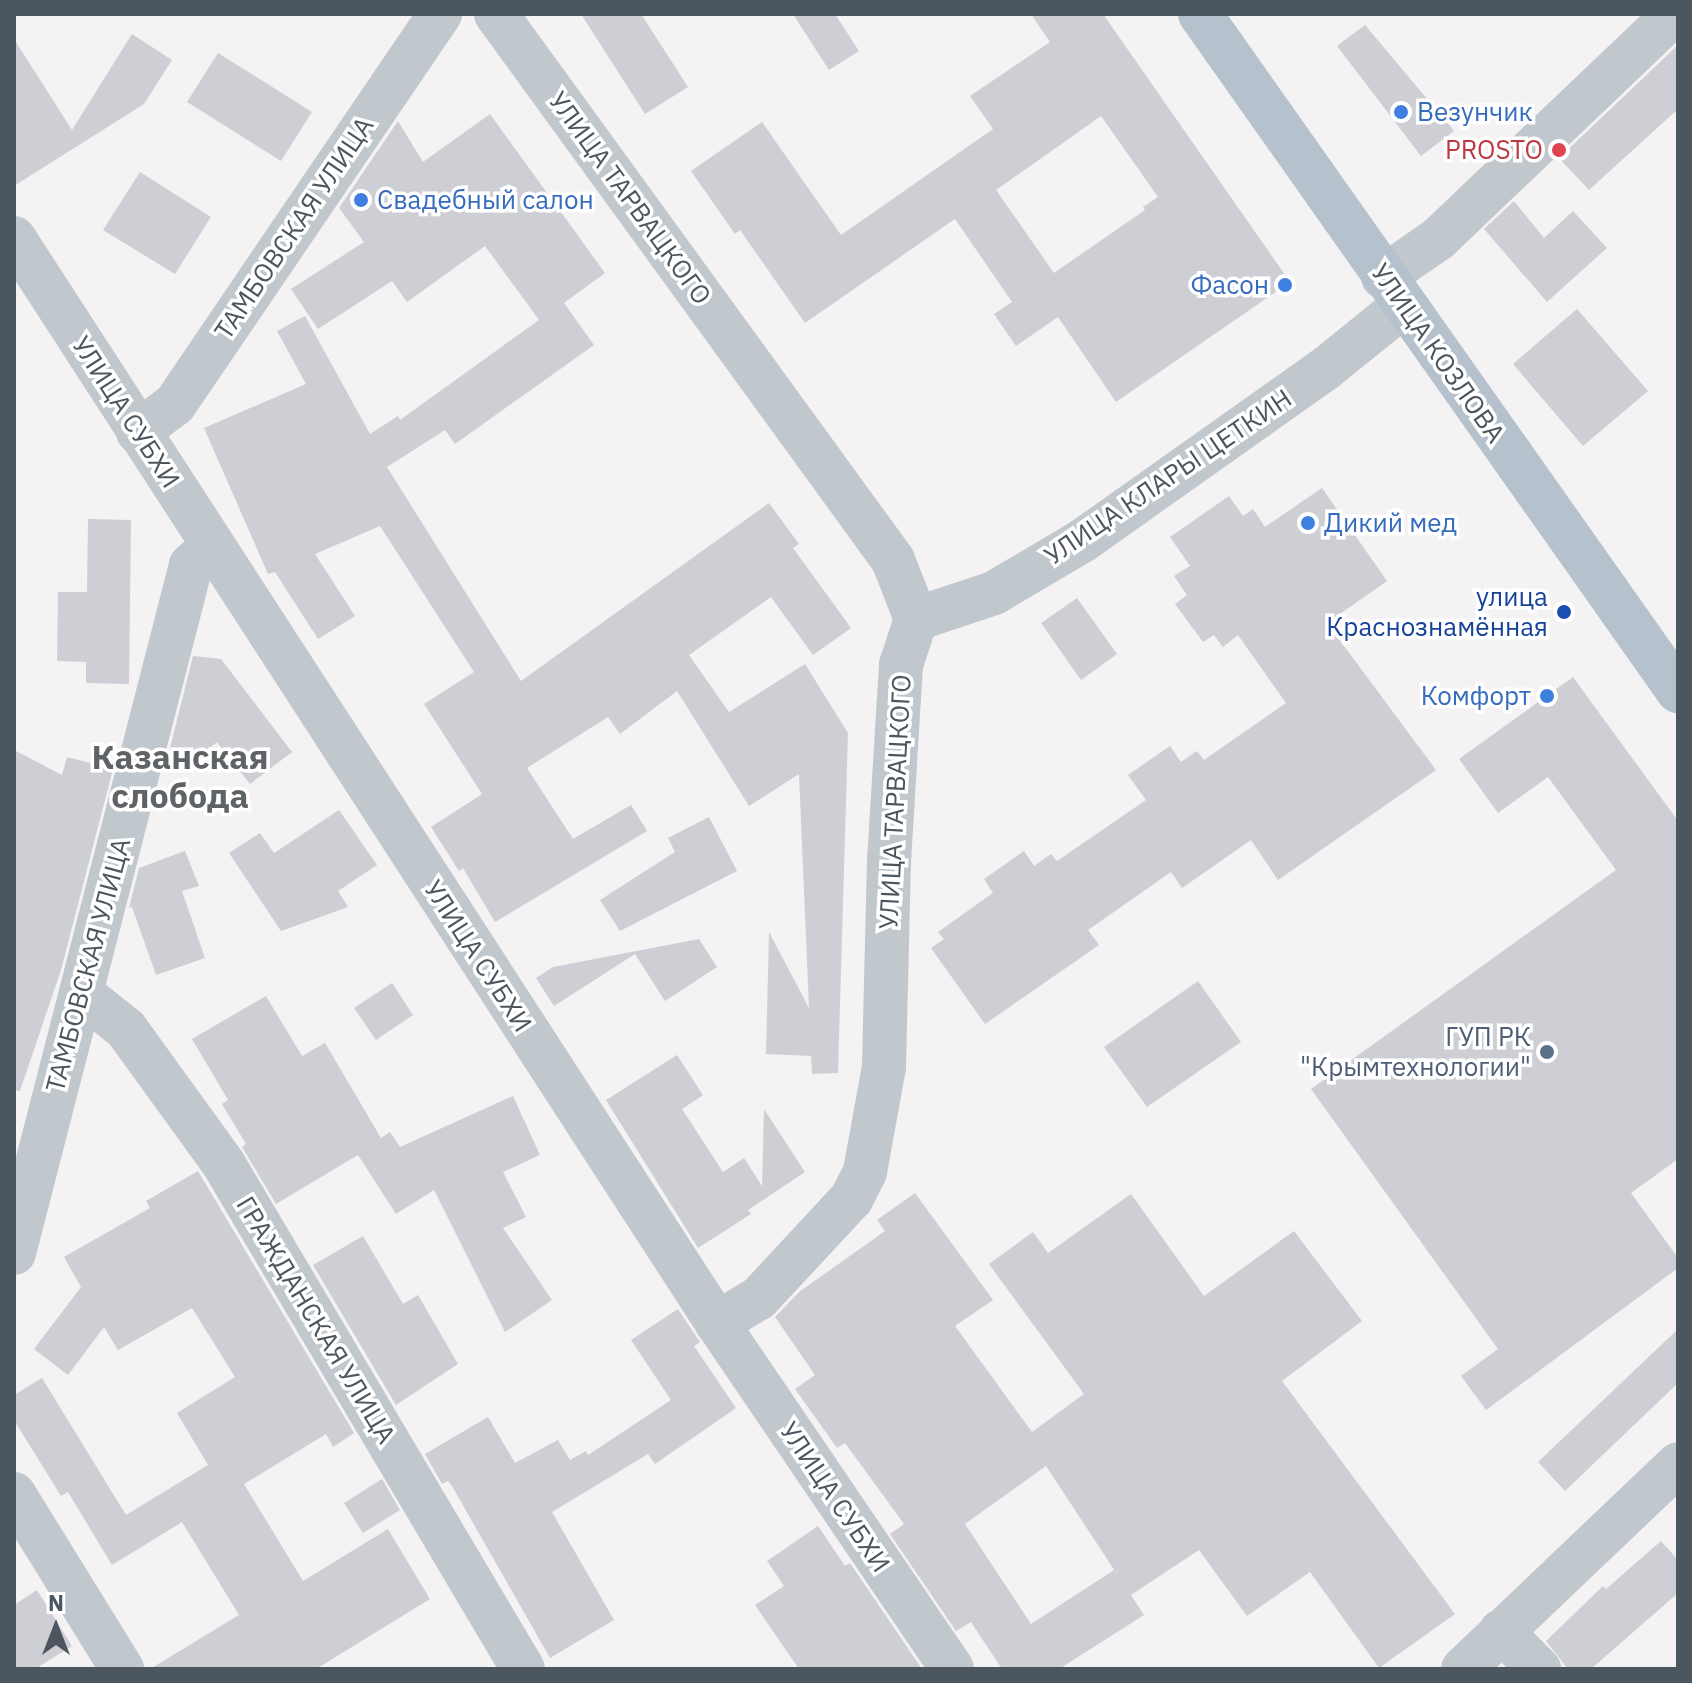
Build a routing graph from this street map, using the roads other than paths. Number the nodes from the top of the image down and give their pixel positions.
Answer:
1 (440, 14) edge
2 (496, 14) edge
3 (1200, 14) edge
4 (1674, 14) edge
5 (14, 238) edge
6 (1393, 291) junction
7 (138, 432) junction
8 (212, 546) junction
9 (916, 619) junction
10 (1678, 691) edge
11 (81, 993) junction
12 (28, 1130) edge
13 (14, 1253) edge
14 (717, 1323) junction
15 (1678, 1464) edge
16 (14, 1494) edge
17 (1501, 1631) junction
18 (122, 1669) edge
19 (523, 1669) edge
20 (952, 1669) edge
21 (1463, 1669) edge
22 (1539, 1669) edge

1 - 7 street, ТАМБОВСКАЯ УЛИЦА
2 - 9 street, УЛИЦА ТАРВАЦКОГО
3 - 6 main road, УЛИЦА КОЗЛОВА
4 - 6 street, УЛИЦА КЛАРЫ ЦЕТКИН
5 - 7 street, УЛИЦА СУБХИ
6 - 9 street, УЛИЦА КЛАРЫ ЦЕТКИН
6 - 10 main road, УЛИЦА КОЗЛОВА
7 - 8 street, УЛИЦА СУБХИ
8 - 11 street, ТАМБОВСКАЯ УЛИЦА
8 - 14 street, УЛИЦА СУБХИ
9 - 14 street, УЛИЦА ТАРВАЦКОГО
11 - 12 street, ТАМБОВСКАЯ УЛИЦА
11 - 19 street, ГРАЖДАНСКАЯ УЛИЦА
12 - 13 street, ТАМБОВСКАЯ УЛИЦА
14 - 20 street, УЛИЦА СУБХИ
15 - 17 street
16 - 18 street
17 - 21 street
17 - 22 street

